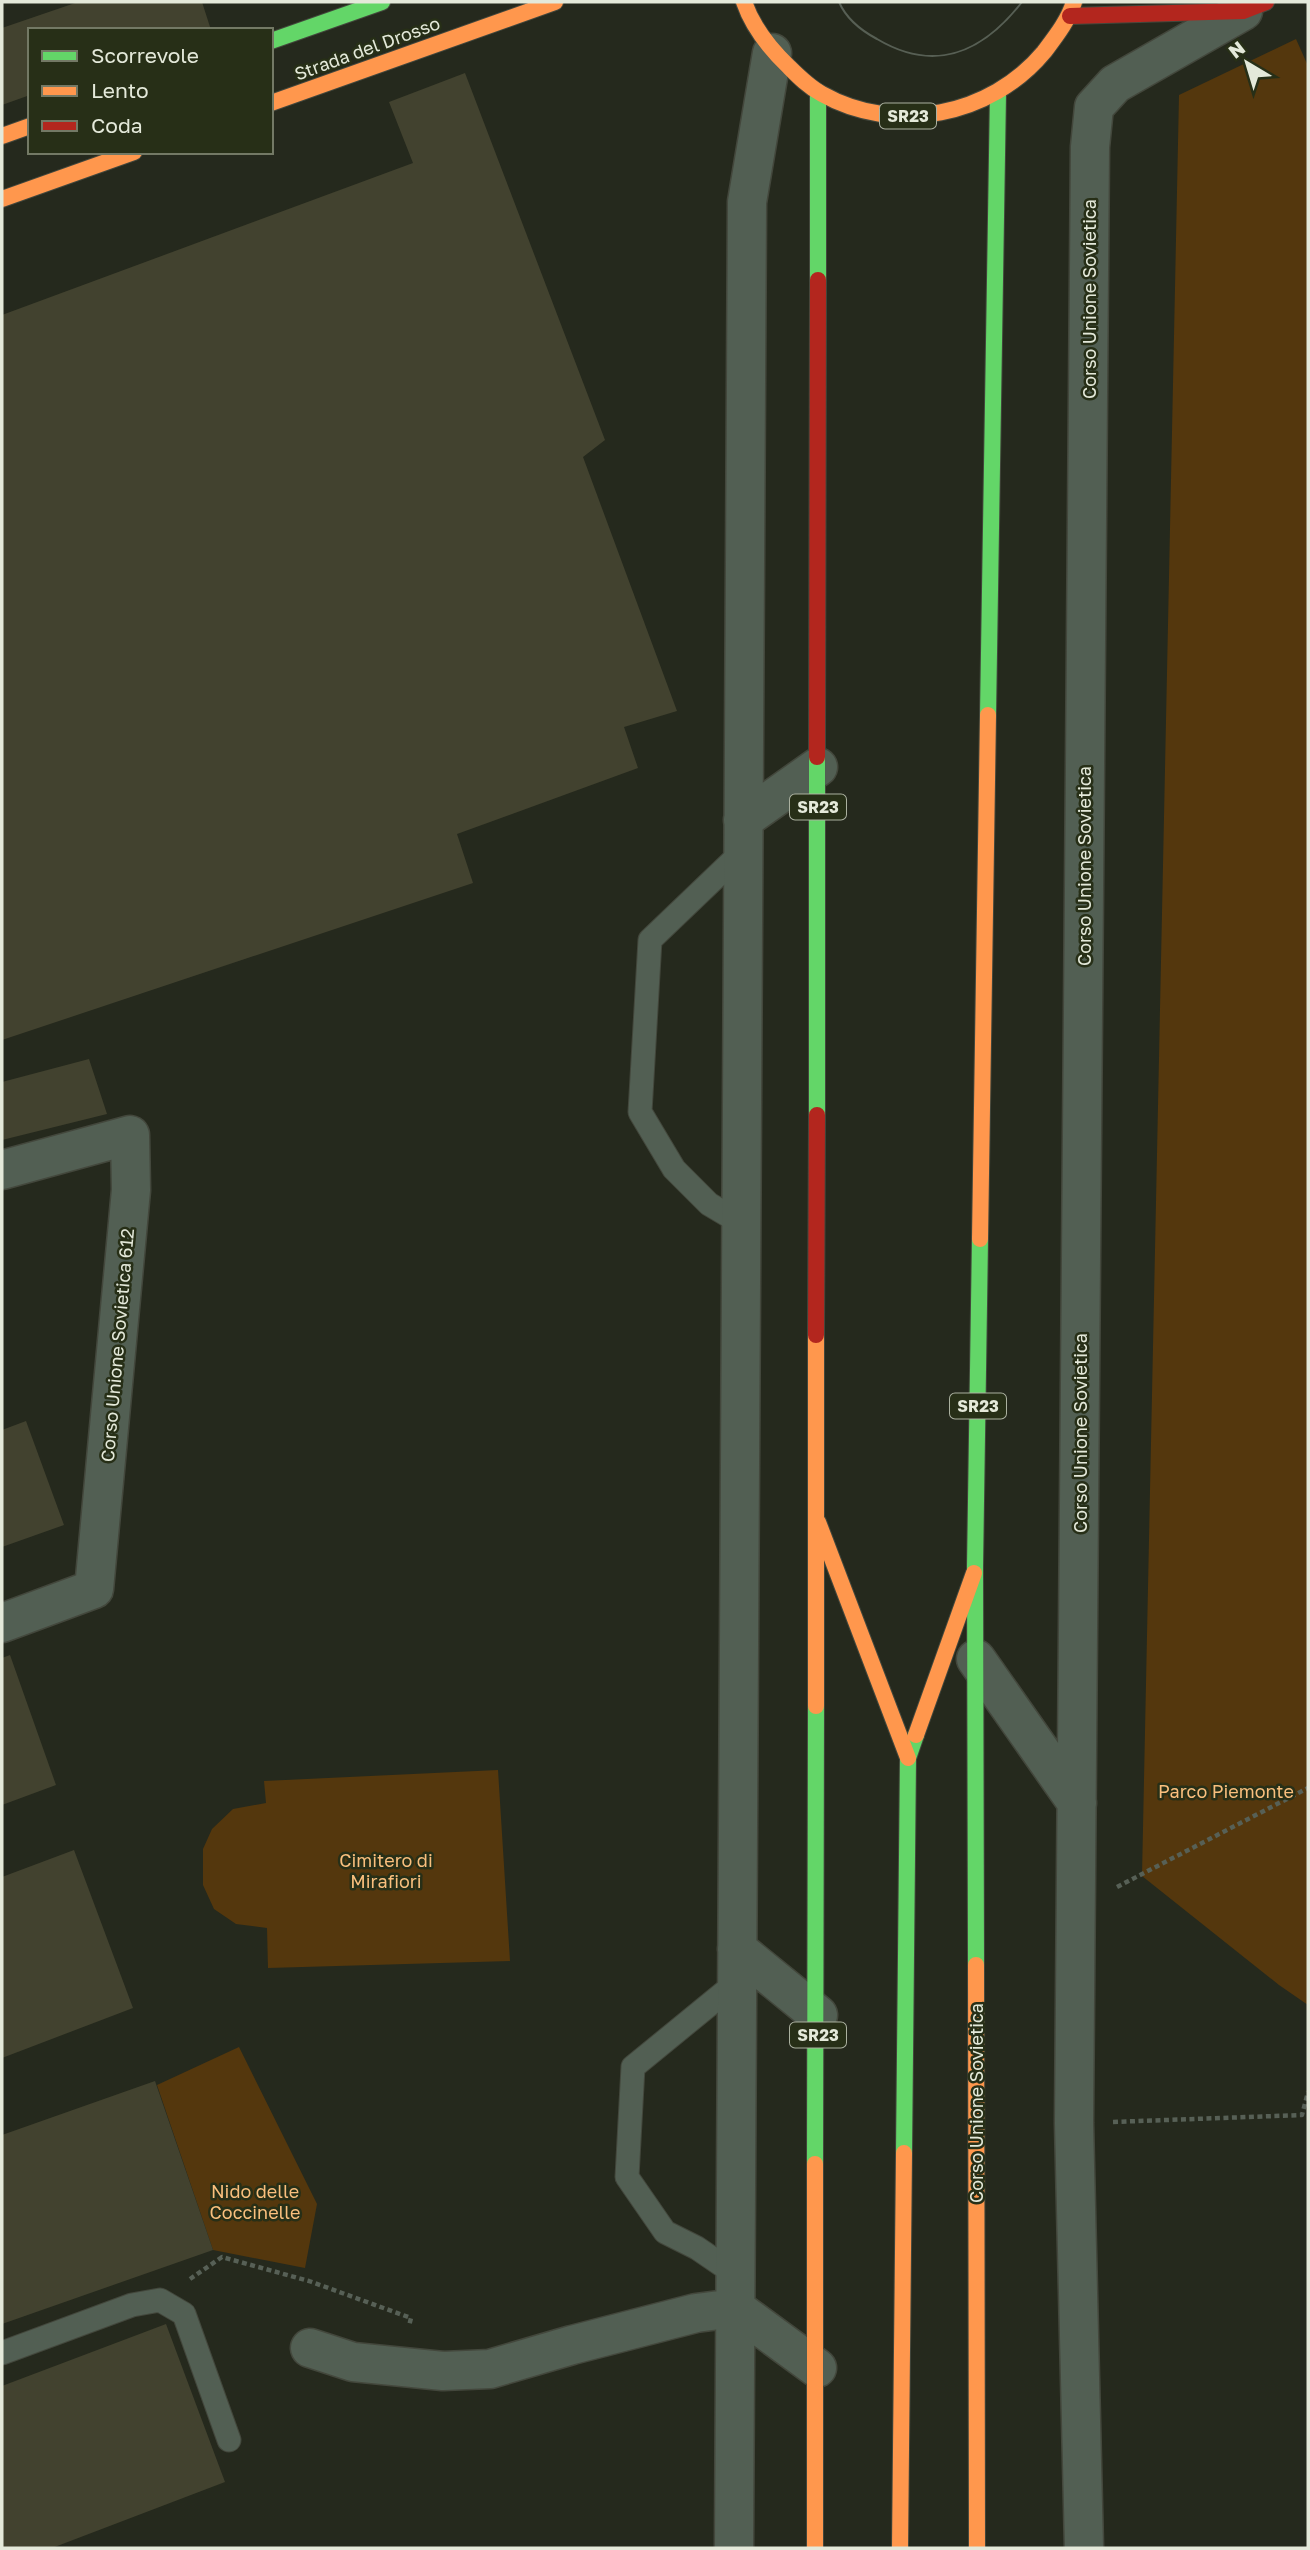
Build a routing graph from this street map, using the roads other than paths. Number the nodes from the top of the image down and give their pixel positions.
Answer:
1 (382, 2) edge
2 (555, 2) edge
3 (744, 2) edge
4 (1254, 6) edge
5 (1072, 9) edge
6 (273, 40) edge
7 (772, 53) junction
8 (818, 92) junction
9 (998, 93) junction
10 (273, 102) edge
11 (28, 127) edge
12 (2, 136) edge
13 (128, 154) edge
14 (2, 199) edge
15 (818, 767) junction
16 (743, 836) junction
17 (2, 1170) edge
18 (741, 1223) junction
19 (818, 1522) junction
20 (975, 1567) junction
21 (2, 1622) edge
22 (976, 1659) junction
23 (908, 1758) junction
24 (1077, 1803) junction
25 (737, 1966) junction
26 (818, 2015) junction
27 (735, 2291) junction
28 (310, 2348) dead end
29 (2, 2353) edge
30 (817, 2368) junction
31 (229, 2440) dead end
32 (734, 2548) edge
33 (816, 2548) edge
34 (900, 2548) edge
35 (977, 2548) edge
36 (1084, 2548) edge

1 - 6 main road
2 - 10 main road, Strada del Drosso
3 - 7 main road, SR23
4 - 5 main road
4 - 24 street, Corso Unione Sovietica
5 - 9 main road, SR23
7 - 8 main road, SR23
7 - 16 street
8 - 9 main road, SR23
8 - 15 main road, SR23
9 - 20 main road, Corso Unione Sovietica / SR23
11 - 12 main road
13 - 14 main road
15 - 16 street
15 - 19 main road, SR23
16 - 18 street
16 - 18 lane
17 - 21 street, Corso Unione Sovietica 612
18 - 25 street
19 - 23 main road
19 - 26 main road, SR23
20 - 22 main road, Corso Unione Sovietica / SR23
20 - 23 main road
22 - 24 street
22 - 35 main road, Corso Unione Sovietica / SR23
23 - 34 main road
24 - 36 street, Corso Unione Sovietica
25 - 26 street
25 - 27 street
25 - 27 lane
26 - 30 main road, SR23
27 - 28 street
27 - 30 street
27 - 32 street
29 - 31 lane
30 - 33 main road, SR23

